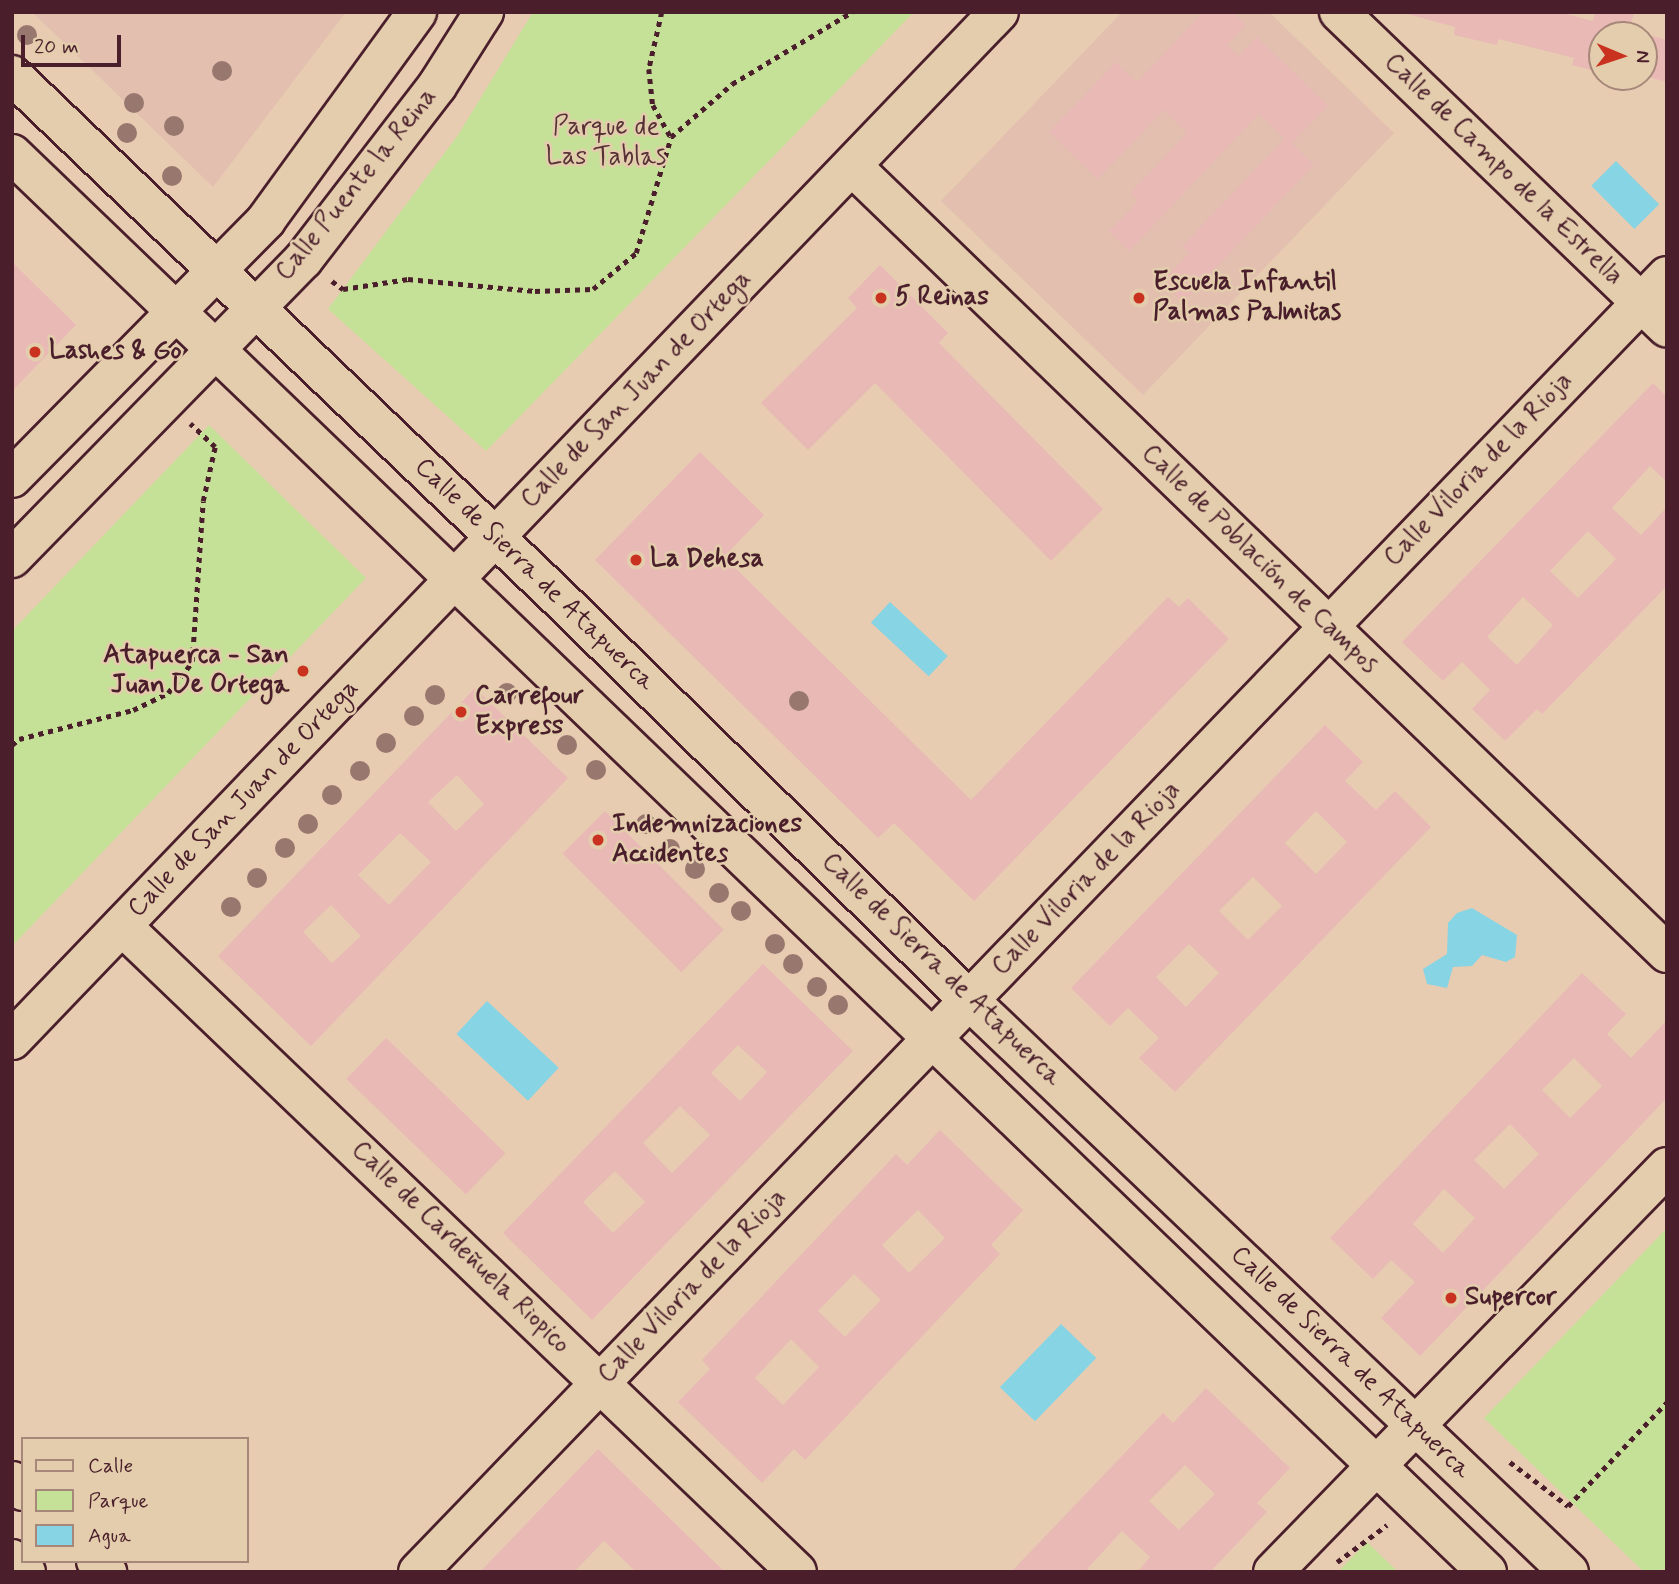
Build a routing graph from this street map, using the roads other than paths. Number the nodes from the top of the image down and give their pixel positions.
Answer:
1 (416, 12) edge
2 (484, 12) edge
3 (999, 12) edge
4 (1339, 12) edge
5 (12, 75) edge
6 (12, 153) edge
7 (852, 166) junction
8 (216, 270) junction
9 (1658, 302) edge
10 (255, 308) junction
11 (176, 310) junction
12 (216, 348) junction
13 (12, 478) edge
14 (495, 537) junction
15 (12, 558) edge
16 (456, 582) junction
17 (1327, 626) junction
18 (122, 926) junction
19 (1667, 953) edge
20 (971, 1002) junction
21 (12, 1040) edge
22 (933, 1041) junction
23 (1667, 1167) edge
24 (599, 1383) junction
25 (1417, 1426) junction
26 (1377, 1465) junction
27 (12, 1559) edge
28 (26, 1572) edge
29 (418, 1572) edge
30 (797, 1572) edge
31 (1273, 1572) edge
32 (1486, 1572) edge
33 (1569, 1572) edge

1 - 8 street, Calle Puente la Reina
2 - 10 street, Calle Puente la Reina
3 - 7 street, Calle de San Juan de Ortega
4 - 9 street, Calle de Campo de la Estrella
5 - 8 street, Calle de Sierra de Atapuerca
6 - 11 street, Calle de Sierra de Atapuerca
7 - 14 street, Calle de San Juan de Ortega
7 - 17 street, Calle de Población de Campos
8 - 10 street, Calle de Sierra de Atapuerca
8 - 11 street, Calle Puente la Reina
9 - 17 street, Calle Viloria de la Rioja
10 - 12 street, Calle Puente la Reina
10 - 14 street, Calle de Sierra de Atapuerca
11 - 12 street, Calle de Sierra de Atapuerca
11 - 13 street, Calle Puente la Reina
12 - 15 street, Calle Puente la Reina
12 - 16 street, Calle de Sierra de Atapuerca
14 - 16 street, Calle de San Juan de Ortega
14 - 20 street, Calle de Sierra de Atapuerca
16 - 18 street, Calle de San Juan de Ortega
16 - 22 street, Calle de Sierra de Atapuerca
17 - 19 street, Calle de Población de Campos
17 - 20 street, Calle Viloria de la Rioja
18 - 21 street, Calle de San Juan de Ortega
18 - 24 street, Calle de Cardeñuela Riopico
20 - 22 street, Calle Viloria de la Rioja
20 - 25 street, Calle de Sierra de Atapuerca
22 - 24 street, Calle Viloria de la Rioja
22 - 26 street, Calle de Sierra de Atapuerca
23 - 25 street
24 - 29 street, Calle Viloria de la Rioja
24 - 30 street, Calle de Cardeñuela Riopico
25 - 26 street
25 - 33 street, Calle de Sierra de Atapuerca
26 - 31 street
26 - 32 street, Calle de Sierra de Atapuerca
27 - 28 street

